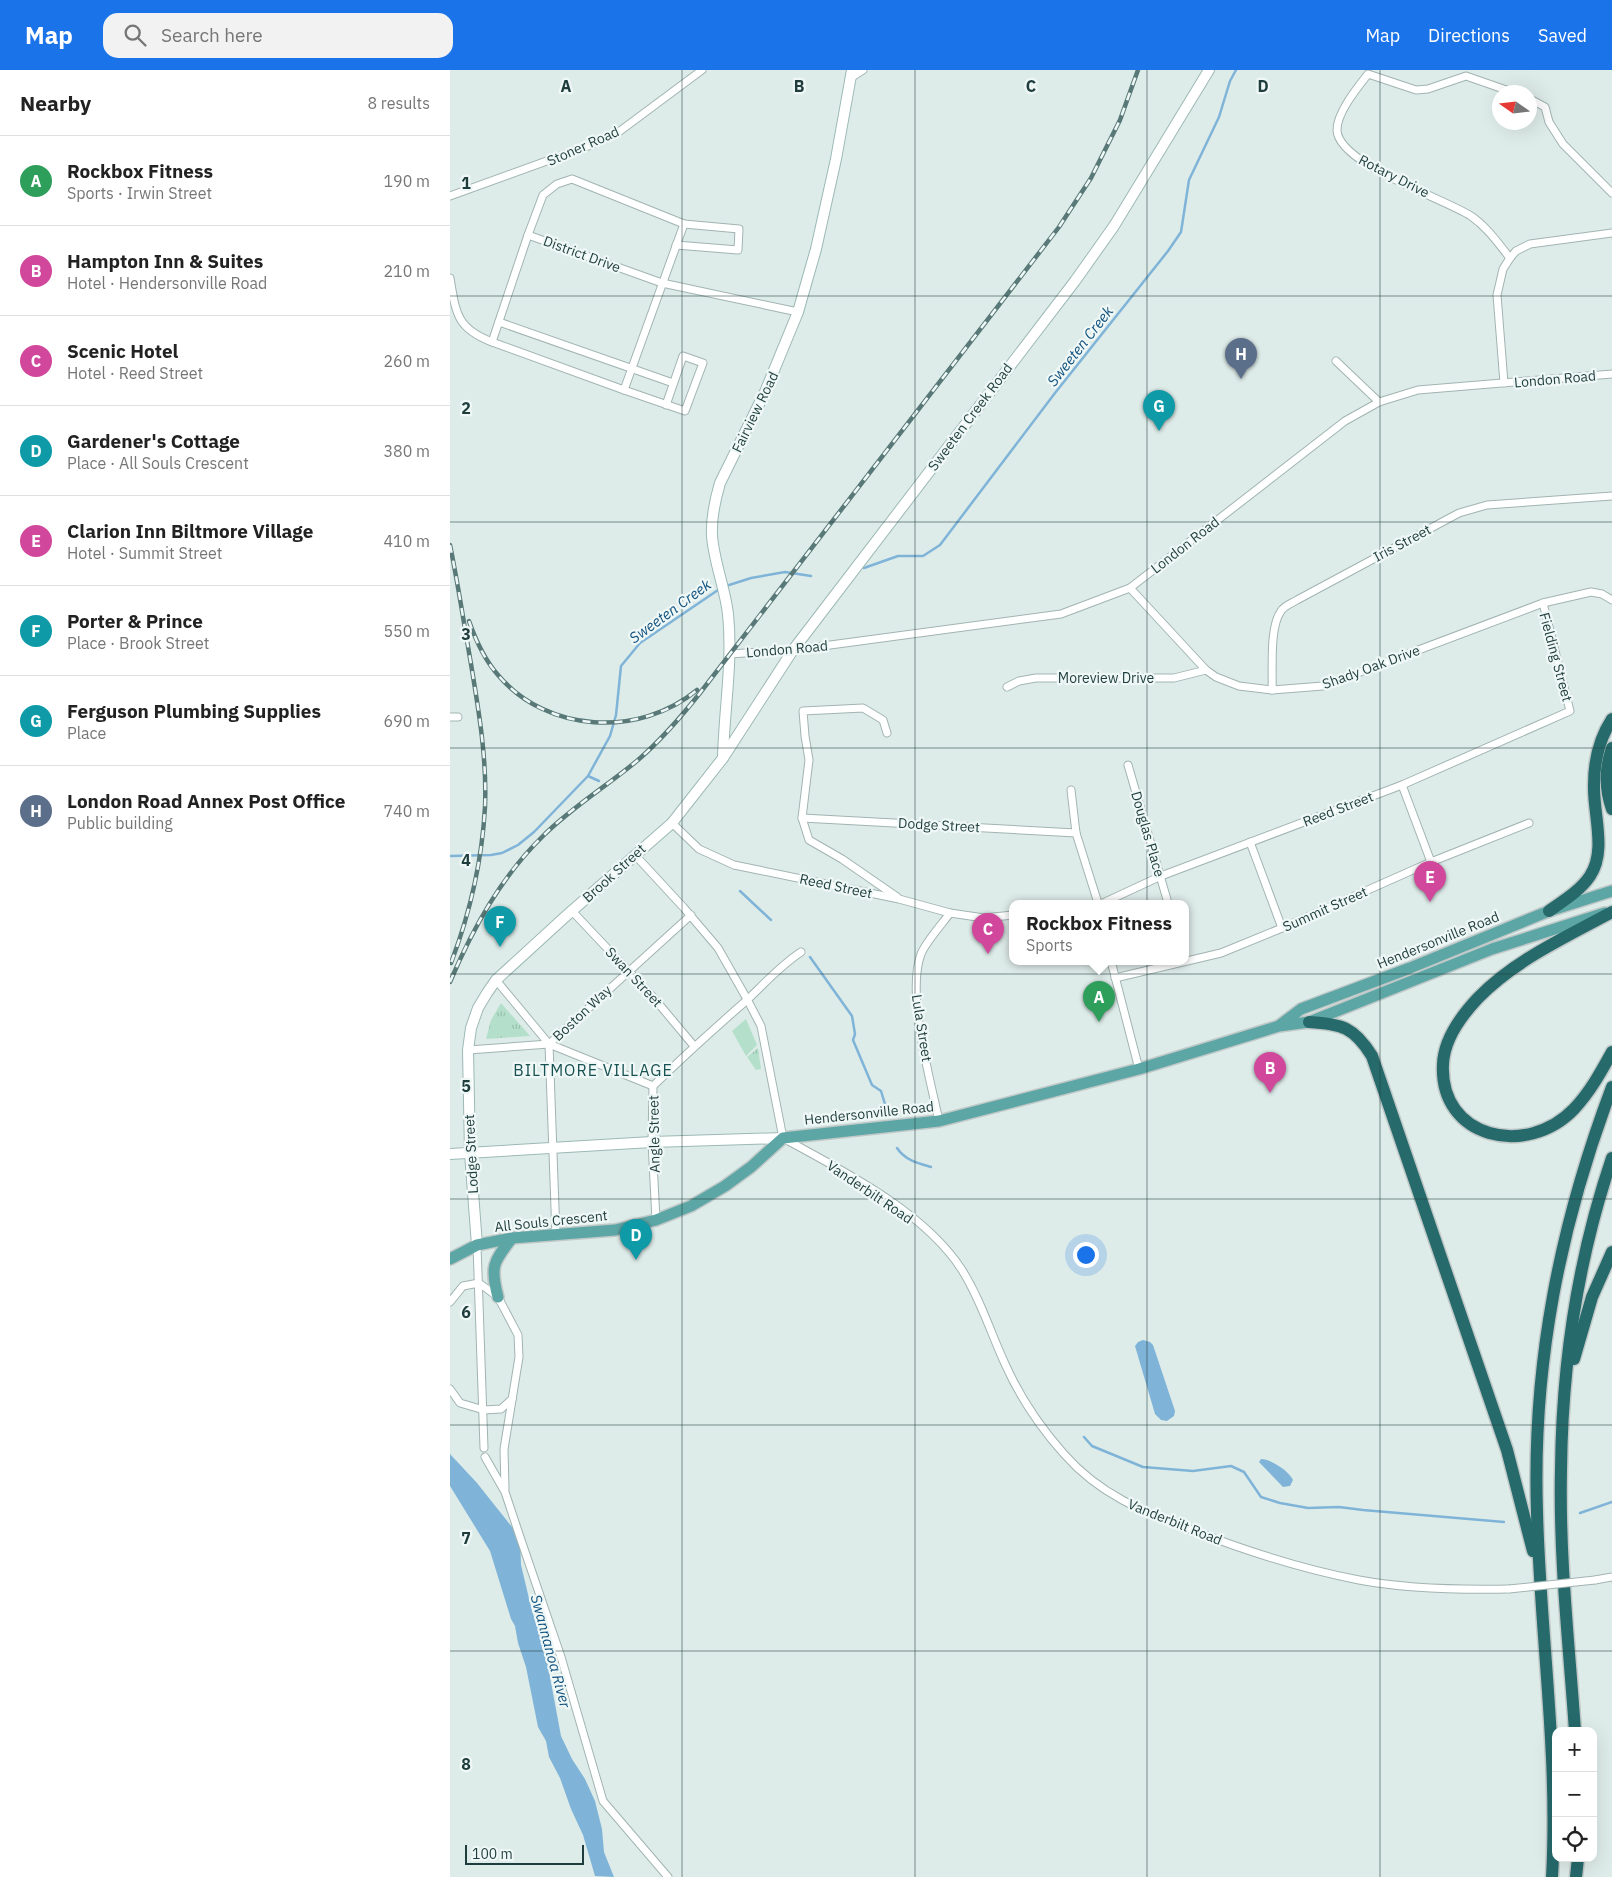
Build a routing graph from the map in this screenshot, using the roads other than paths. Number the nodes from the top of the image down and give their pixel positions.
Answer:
1 (702, 70) edge
2 (863, 70) edge
3 (1209, 70) edge
4 (852, 73) edge
5 (1492, 85) edge
6 (1537, 103) edge
7 (1612, 193) edge
8 (450, 196) edge
9 (684, 224) junction
10 (1612, 233) edge
11 (528, 235) junction
12 (676, 245) junction
13 (1510, 258) junction
14 (450, 278) edge
15 (662, 283) junction
16 (798, 312) junction
17 (499, 322) junction
18 (492, 342) junction
19 (1336, 361) dead end
20 (631, 369) junction
21 (1612, 374) edge
22 (673, 383) junction
23 (1504, 383) junction
24 (624, 390) junction
25 (1379, 402) junction
26 (666, 405) junction
27 (1612, 496) edge
28 (1130, 588) junction
29 (1612, 600) edge
30 (1543, 603) junction
31 (793, 650) junction
32 (730, 654) junction
33 (1206, 670) junction
34 (1007, 687) dead end
35 (1272, 690) junction
36 (1570, 711) joint
37 (450, 717) edge
38 (458, 717) dead end
39 (1612, 719) edge
40 (887, 733) dead end
41 (1612, 748) edge
42 (723, 758) junction
43 (1128, 765) dead end
44 (1402, 785) junction
45 (1071, 790) dead end
46 (1612, 809) edge
47 (802, 818) junction
48 (672, 823) junction
49 (1529, 823) dead end
50 (1076, 833) junction
51 (1250, 842) junction
52 (635, 855) junction
53 (1431, 862) junction
54 (1161, 876) junction
55 (1612, 891) edge
56 (899, 899) junction
57 (1097, 900) edge
58 (1109, 900) edge
59 (1167, 900) edge
60 (572, 911) junction
61 (1549, 911) junction
62 (1612, 912) edge
63 (950, 913) junction
64 (691, 915) junction
65 (1009, 915) edge
66 (1282, 928) junction
67 (802, 952) dead end
68 (1189, 960) edge
69 (1112, 965) edge
70 (1169, 965) edge
71 (628, 971) junction
72 (1115, 978) junction
73 (496, 980) junction
74 (747, 999) junction
75 (1309, 1022) junction
76 (1279, 1026) junction
77 (549, 1044) junction
78 (694, 1046) junction
79 (468, 1050) junction
80 (1612, 1052) edge
81 (1138, 1069) junction
82 (653, 1086) junction
83 (1612, 1087) edge
84 (939, 1121) junction
85 (783, 1138) junction
86 (652, 1142) junction
87 (551, 1148) junction
88 (470, 1153) junction
89 (450, 1154) edge
90 (1612, 1158) edge
91 (656, 1220) junction
92 (556, 1235) junction
93 (512, 1238) junction
94 (478, 1244) junction
95 (1612, 1252) edge
96 (450, 1258) edge
97 (479, 1283) junction
98 (498, 1297) junction
99 (450, 1302) edge
100 (1565, 1385) junction
101 (450, 1389) edge
102 (512, 1399) junction
103 (484, 1410) junction
104 (484, 1448) dead end
105 (485, 1457) dead end
106 (505, 1492) junction
107 (1612, 1577) edge
108 (1540, 1580) junction
109 (1575, 1727) edge
110 (1578, 1862) edge
111 (668, 1877) edge
112 (1552, 1877) edge
113 (1576, 1877) edge

1 - 8 street, Stoner Road
2 - 4 street
3 - 31 main road, Sweeten Creek Road
4 - 16 main road, Fairview Road
5 - 13 street, Rotary Drive
6 - 7 street
9 - 11 street
9 - 12 street
9 - 12 street
10 - 13 street
11 - 15 street, District Drive
11 - 17 street, District Drive
12 - 15 street
13 - 23 street
14 - 18 street
15 - 16 street, District Drive
15 - 20 street
16 - 32 main road, Fairview Road
17 - 18 street, District Drive
17 - 20 street
18 - 24 street
19 - 25 street
20 - 22 street
20 - 24 street
21 - 23 street, London Road
22 - 26 street
22 - 26 street
23 - 25 street, London Road
24 - 26 street
25 - 28 street, London Road
27 - 35 street, Iris Street
28 - 31 street, London Road
28 - 33 street, Shady Oak Drive
29 - 30 street, Shady Oak Drive
30 - 35 street, Shady Oak Drive
30 - 36 street, Fielding Street
31 - 32 street, London Road
31 - 42 main road, Sweeten Creek Road
32 - 42 main road, Fairview Road
33 - 34 street, Moreview Drive
33 - 35 street, Shady Oak Drive
36 - 44 street, Reed Street
37 - 38 street
39 - 61 highway
40 - 47 street
41 - 46 highway
42 - 48 main road, Brook Street
43 - 54 street, Douglas Place
44 - 51 street, Reed Street
44 - 53 street
45 - 50 street
47 - 50 street, Dodge Street
47 - 56 street
48 - 52 main road, Brook Street
48 - 56 street, Reed Street
49 - 53 street, Summit Street
50 - 57 street
51 - 54 street, Reed Street
51 - 66 street
52 - 60 main road, Brook Street
52 - 64 street
53 - 66 street, Summit Street
54 - 58 street, Reed Street
54 - 59 street, Douglas Place
55 - 61 main road, Hendersonville Road
56 - 63 street, Reed Street
60 - 71 street, Swan Street
60 - 73 main road, Brook Street
61 - 76 main road, Hendersonville Road
62 - 75 main road, Hendersonville Road
62 - 80 highway
63 - 65 street, Reed Street
63 - 84 street, Lula Street
64 - 71 street, Boston Way
64 - 74 street
66 - 68 street, Summit Street
67 - 74 street, Angle Street
69 - 72 street
70 - 72 street, Summit Street
71 - 77 street, Boston Way
71 - 78 street, Swan Street
72 - 81 street
73 - 77 street
73 - 79 main road, Lodge Street
74 - 78 street, Angle Street
74 - 85 street
75 - 76 main road, Hendersonville Road
75 - 108 highway
76 - 81 main road, Hendersonville Road
77 - 79 street
77 - 82 street
77 - 87 street, Boston Way
78 - 82 street, Angle Street
79 - 88 main road, Lodge Street
81 - 84 main road, Hendersonville Road
82 - 86 street, Angle Street
83 - 108 highway
84 - 85 main road, Hendersonville Road
85 - 86 main road, Hendersonville Road
85 - 91 main road, All Souls Crescent
85 - 107 street, Vanderbilt Road, bridge
86 - 87 main road, Hendersonville Road
86 - 91 street, Angle Street
87 - 88 main road, Hendersonville Road
87 - 92 street, Boston Way
88 - 89 main road, Hendersonville Road
88 - 94 main road, Lodge Street
90 - 100 highway
91 - 92 main road, All Souls Crescent
92 - 93 main road, All Souls Crescent
93 - 94 main road, All Souls Crescent
93 - 98 main road
94 - 96 main road, All Souls Crescent
94 - 97 street
95 - 100 highway
97 - 98 street
97 - 99 street
97 - 103 street
98 - 102 street
100 - 109 highway
101 - 103 street
102 - 103 street
102 - 106 street
103 - 104 street
105 - 106 street
106 - 111 street
108 - 112 highway
110 - 113 highway

